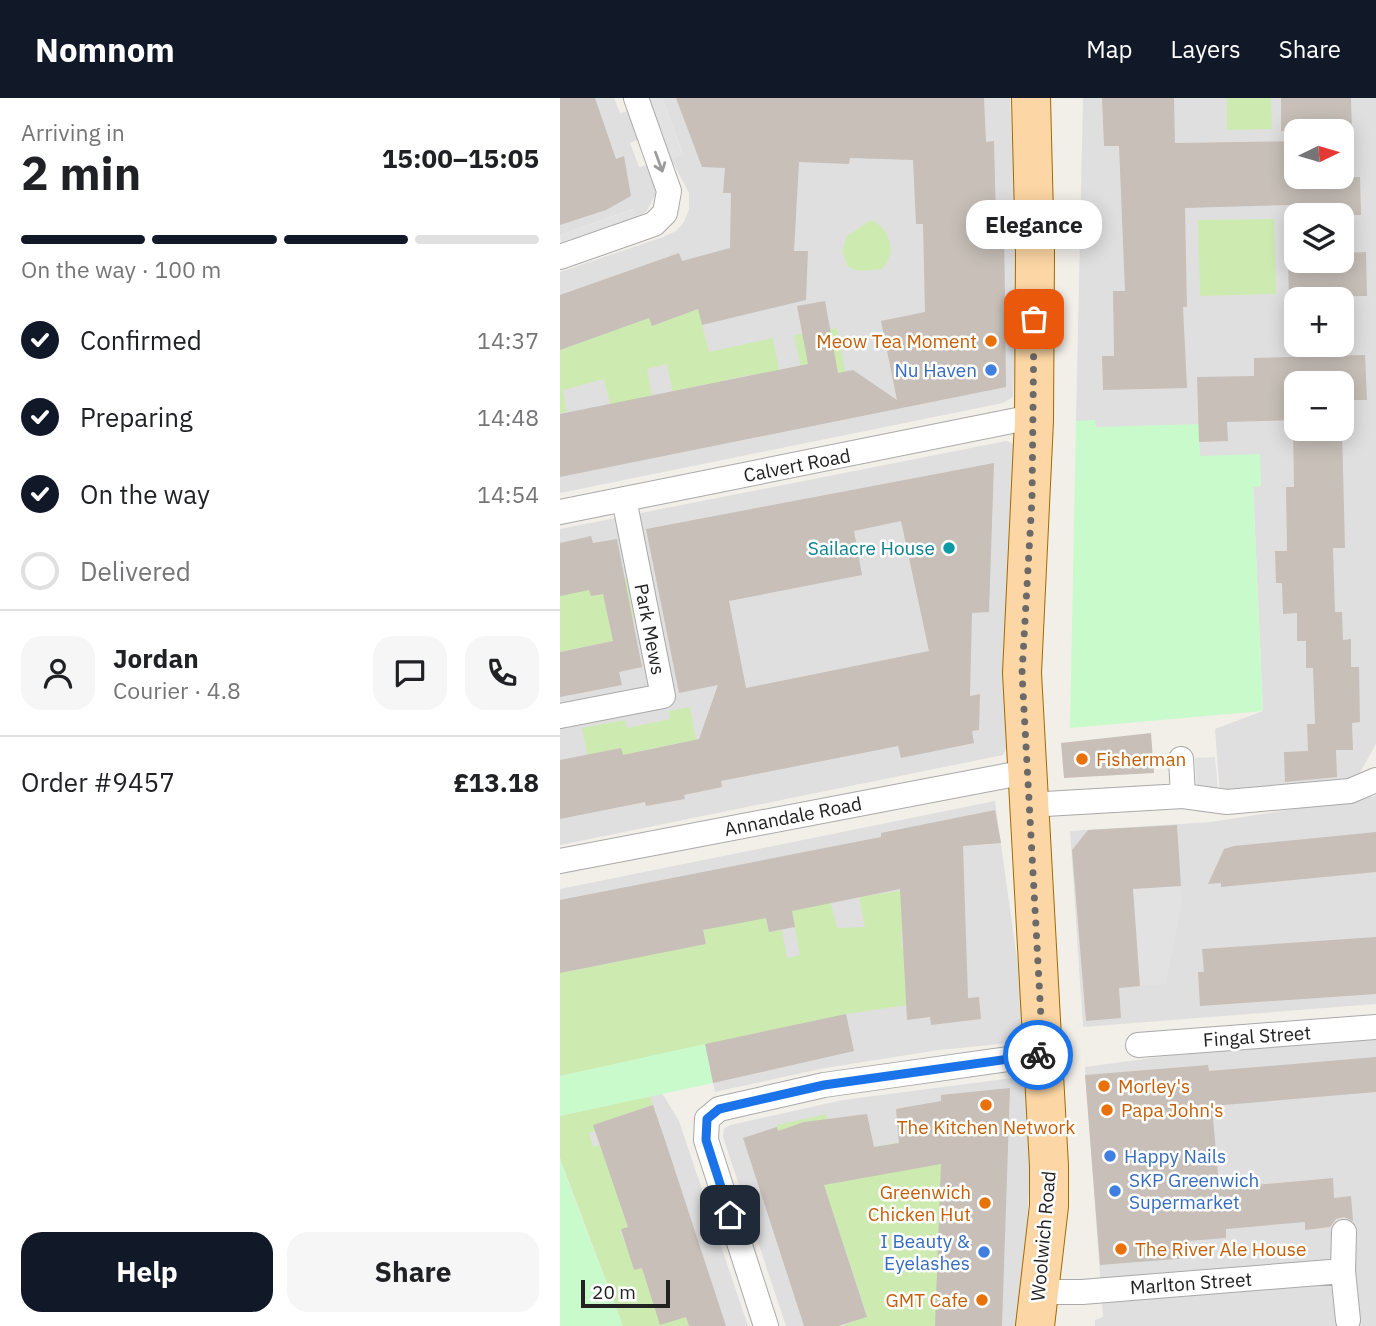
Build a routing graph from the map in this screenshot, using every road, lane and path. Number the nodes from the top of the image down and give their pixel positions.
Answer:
1 (636, 98) edge
2 (1031, 98) edge
3 (560, 257) edge
4 (1034, 421) junction
5 (624, 499) junction
6 (560, 512) edge
7 (560, 716) edge
8 (1181, 759) dead end
9 (1376, 780) edge
10 (1027, 788) junction
11 (1183, 796) junction
12 (560, 861) edge
13 (1376, 1027) edge
14 (1138, 1045) dead end
15 (1043, 1054) junction
16 (1344, 1232) dead end
17 (1343, 1272) junction
18 (1037, 1309) edge
19 (1348, 1320) dead end
20 (766, 1326) edge

1 -> 3 street
2 - 4 main road, Woolwich Road
4 - 5 street, Calvert Road
4 - 10 main road, Woolwich Road
5 - 6 street, Calvert Road
5 - 7 street, Park Mews
8 - 11 street
9 - 11 street, Annandale Road
10 - 11 street, Annandale Road
10 - 12 street, Annandale Road
10 - 15 main road, Woolwich Road
13 - 14 street, Fingal Street
15 - 18 main road, Woolwich Road
15 - 20 street
16 - 17 street
17 - 18 street, Marlton Street
17 - 19 street

